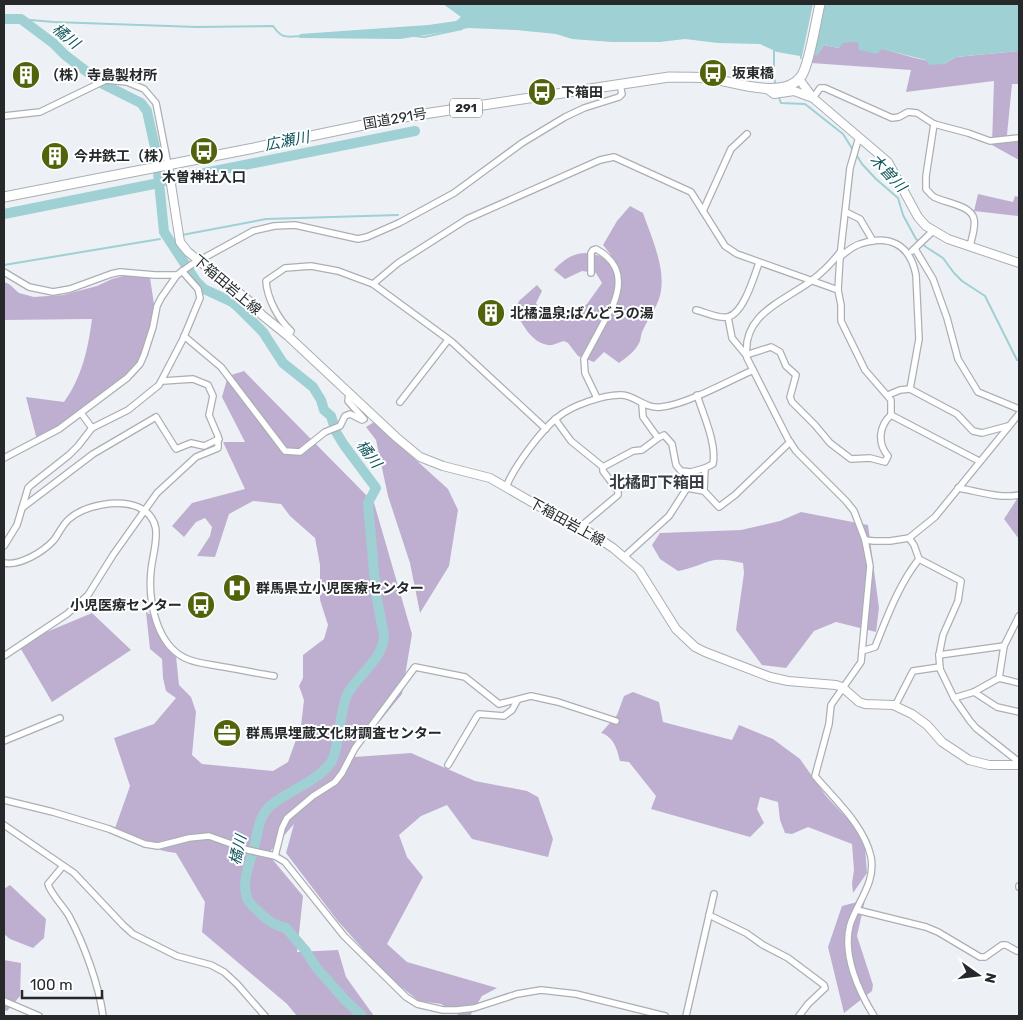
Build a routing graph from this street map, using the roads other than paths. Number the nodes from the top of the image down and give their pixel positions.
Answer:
1 (820, 4) edge
2 (799, 79) junction
3 (620, 85) junction
4 (775, 91) junction
5 (814, 98) junction
6 (4, 116) edge
7 (934, 124) junction
8 (746, 134) dead end
9 (1019, 138) edge
10 (858, 141) junction
11 (164, 166) junction
12 (4, 197) edge
13 (704, 212) junction
14 (846, 212) junction
15 (933, 231) junction
16 (873, 241) junction
17 (970, 246) junction
18 (916, 248) junction
19 (908, 253) junction
20 (840, 254) junction
21 (759, 262) junction
22 (195, 263) junction
23 (1019, 263) edge
24 (4, 272) edge
25 (181, 272) junction
26 (591, 273) dead end
27 (812, 281) junction
28 (373, 284) junction
29 (838, 290) junction
30 (696, 310) dead end
31 (728, 317) junction
32 (184, 336) junction
33 (288, 336) junction
34 (448, 340) junction
35 (746, 355) junction
36 (753, 370) junction
37 (163, 381) junction
38 (910, 389) junction
39 (349, 394) junction
40 (697, 395) junction
41 (888, 395) junction
42 (597, 398) junction
43 (400, 402) dead end
44 (642, 404) junction
45 (1019, 409) edge
46 (81, 413) junction
47 (1019, 414) edge
48 (891, 415) junction
49 (555, 419) junction
50 (1008, 426) junction
51 (92, 428) junction
52 (546, 429) junction
53 (658, 438) junction
54 (219, 439) junction
55 (790, 442) junction
56 (4, 458) edge
57 (979, 461) junction
58 (603, 466) junction
59 (705, 468) junction
60 (506, 487) junction
61 (958, 488) junction
62 (704, 491) junction
63 (1019, 495) edge
64 (22, 509) junction
65 (144, 511) junction
66 (580, 527) junction
67 (909, 538) junction
68 (865, 540) junction
69 (4, 546) edge
70 (625, 556) dead end
71 (920, 559) junction
72 (4, 562) edge
73 (1019, 616) edge
74 (1004, 646) junction
75 (862, 651) junction
76 (939, 655) junction
77 (4, 656) edge
78 (940, 667) junction
79 (274, 676) dead end
80 (999, 678) junction
81 (1019, 683) edge
82 (842, 687) junction
83 (974, 692) junction
84 (954, 698) junction
85 (517, 701) junction
86 (895, 706) junction
87 (1019, 712) edge
88 (60, 718) dead end
89 (616, 721) dead end
90 (4, 742) edge
91 (1019, 764) edge
92 (448, 765) dead end
93 (4, 800) edge
94 (4, 826) edge
95 (275, 856) junction
96 (63, 866) junction
97 (714, 894) dead end
98 (857, 910) junction
99 (709, 915) junction
100 (1018, 952) edge
101 (4, 1001) edge
102 (39, 1016) edge
103 (103, 1016) edge
104 (265, 1016) edge
105 (665, 1016) edge
106 (686, 1016) edge
107 (799, 1016) edge
108 (874, 1016) edge

1 - 2 highway
2 - 4 highway
2 - 5 main road
3 - 4 highway, 国道291号 / 291
3 - 11 highway, 国道291号 / 291
3 - 22 street
4 - 5 main road
5 - 7 street
5 - 10 main road
6 - 11 street
7 - 9 street
7 - 17 street
8 - 13 street
10 - 14 street
10 - 15 main road
11 - 12 highway, 国道291号 / 291
11 - 22 main road, 下箱田岩上線
13 - 21 street
13 - 28 street
14 - 16 street
14 - 20 street
15 - 17 main road
15 - 18 street
16 - 19 street
16 - 20 street
17 - 23 main road
18 - 19 street
18 - 45 street
19 - 38 street
20 - 27 street
20 - 29 street
21 - 27 street
21 - 31 street
22 - 25 street
22 - 33 main road, 下箱田岩上線
24 - 25 street
25 - 32 street
25 - 46 street
26 - 42 street
27 - 29 street
27 - 35 street
28 - 33 street
28 - 34 street
29 - 41 street
30 - 31 street
31 - 35 street
32 - 37 street
32 - 39 street
33 - 39 main road, 下箱田岩上線
34 - 43 street
34 - 52 street
35 - 36 street
35 - 48 street
36 - 40 street
36 - 55 street
37 - 51 street
37 - 54 street
38 - 41 street
38 - 50 street
39 - 60 main road, 下箱田岩上線
40 - 44 street
40 - 59 street
41 - 48 street
42 - 44 street
42 - 49 street
44 - 53 street
46 - 51 street
46 - 56 street
47 - 50 street
48 - 57 street
49 - 52 street
49 - 58 street
50 - 57 street
51 - 64 street
52 - 60 street
53 - 58 street
53 - 59 street
54 - 64 street
54 - 65 street
55 - 62 street
55 - 68 street
57 - 61 street
58 - 66 street
59 - 62 street
60 - 66 main road, 下箱田岩上線
61 - 63 street
61 - 67 street
62 - 70 street
64 - 69 street
65 - 72 street
65 - 77 street
65 - 79 street
66 - 82 main road, 下箱田岩上線
67 - 68 street
67 - 71 street
68 - 75 street
71 - 75 street
71 - 76 street
73 - 74 street
74 - 76 street
74 - 80 street
75 - 82 street
76 - 78 street
78 - 84 street
78 - 86 street
80 - 81 street
80 - 83 street
82 - 86 main road
82 - 98 street
83 - 84 street
83 - 87 street
84 - 91 street
85 - 89 street
85 - 92 street
85 - 95 street
86 - 91 main road
88 - 90 street
93 - 95 street
94 - 96 street
95 - 105 street
96 - 103 street
96 - 104 street
97 - 99 street
98 - 100 street
98 - 108 street
99 - 106 street
99 - 107 street
101 - 102 street

